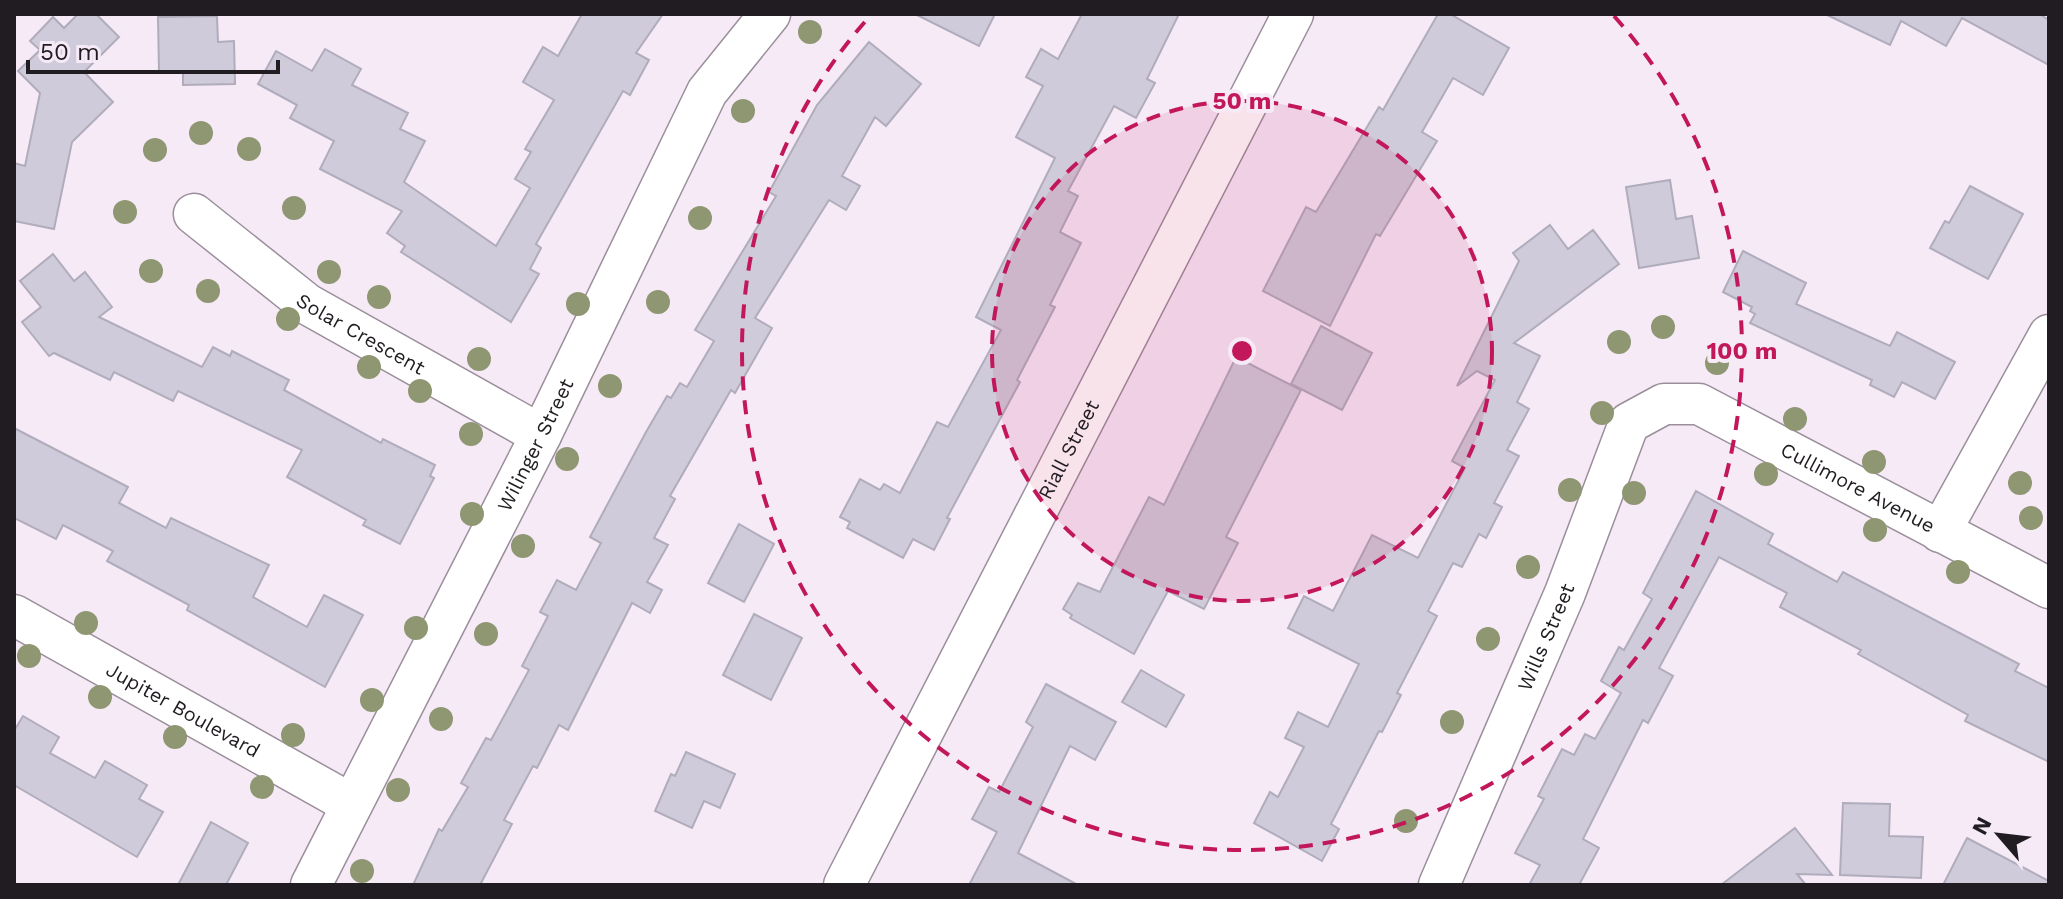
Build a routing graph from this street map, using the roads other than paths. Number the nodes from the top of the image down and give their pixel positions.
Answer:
1 (770, 14) edge
2 (1293, 14) edge
3 (194, 214) dead end
4 (2049, 335) edge
5 (1664, 404) joint
6 (541, 435) junction
7 (1940, 532) junction
8 (2049, 588) edge
9 (14, 615) edge
10 (351, 804) junction
11 (311, 885) edge
12 (844, 885) edge
13 (1439, 885) edge

1 - 6 street, Wilinger Street
2 - 12 street, Riall Street
3 - 6 street, Solar Crescent
4 - 7 street
5 - 7 street, Cullimore Avenue
5 - 13 street, Wills Street
6 - 10 street, Wilinger Street
7 - 8 street, Cullimore Avenue
9 - 10 street, Jupiter Boulevard
10 - 11 street, Wilinger Street

